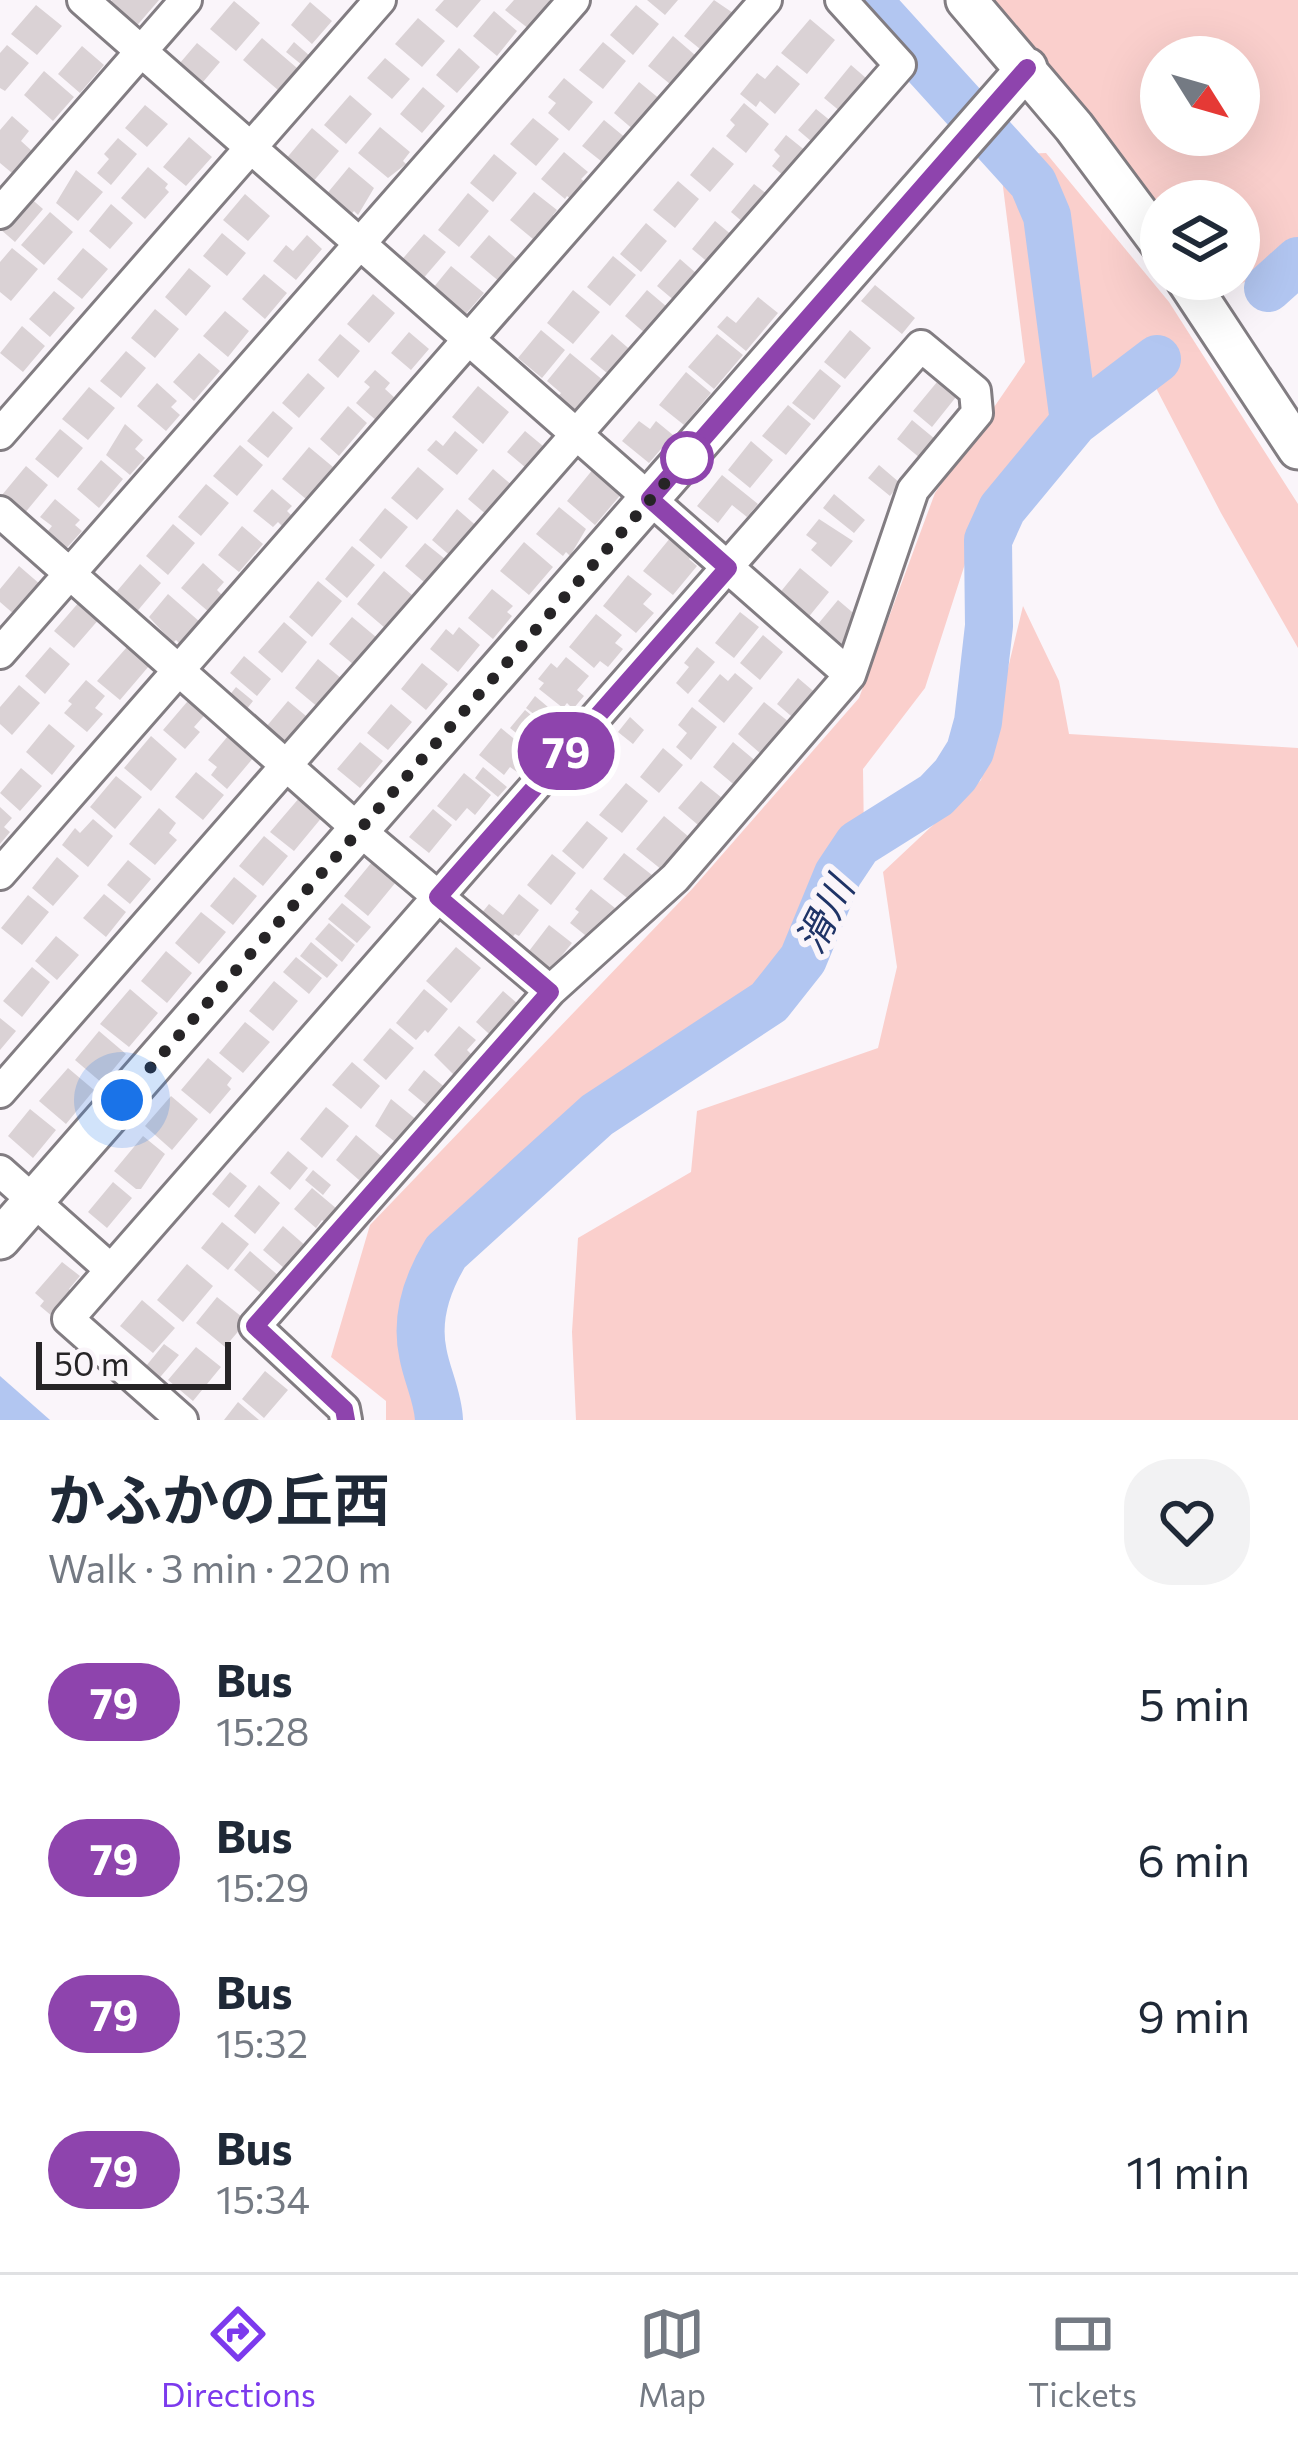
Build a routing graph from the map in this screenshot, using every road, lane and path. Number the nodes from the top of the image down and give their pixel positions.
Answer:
1 (83, 0) edge
2 (186, 0) edge
3 (380, 0) edge
4 (574, 0) edge
5 (766, 0) edge
6 (841, 0) edge
7 (966, 0) edge
8 (141, 52) junction
9 (1027, 68) junction
10 (250, 148) junction
11 (0, 213) edge
12 (1140, 216) edge
13 (360, 243) junction
14 (1200, 300) edge
15 (468, 338) junction
16 (0, 434) edge
17 (577, 434) junction
18 (1298, 449) edge
19 (650, 499) junction
20 (0, 512) edge
21 (728, 568) junction
22 (69, 574) junction
23 (0, 653) edge
24 (178, 669) junction
25 (850, 675) junction
26 (288, 766) junction
27 (358, 829) junction
28 (0, 874) edge
29 (438, 897) junction
30 (550, 992) junction
31 (0, 1092) edge
32 (0, 1171) edge
33 (33, 1201) junction
34 (0, 1239) edge
35 (110, 1269) junction
36 (182, 1420) edge
37 (346, 1420) edge

1 - 8 street
2 - 8 street
3 - 10 street
4 - 13 street
5 - 15 street
6 - 17 street
7 - 9 street
8 - 10 street
8 - 11 street
9 - 12 street
9 - 19 street
10 - 13 street
10 - 16 street
13 - 15 street
13 - 22 street
14 - 18 street
15 - 17 street
15 - 24 street
17 - 19 street
17 - 26 street
19 - 21 street
19 - 27 street
20 - 22 street
21 - 25 street
21 - 25 street
21 - 29 street
22 - 23 street
22 - 24 street
24 - 26 street
24 - 28 street
25 - 30 street
26 - 27 street
26 - 31 street
27 - 29 street
27 - 33 street
29 - 30 street
29 - 35 street
30 - 37 street
32 - 33 street
33 - 34 street
33 - 35 street
35 - 36 street

